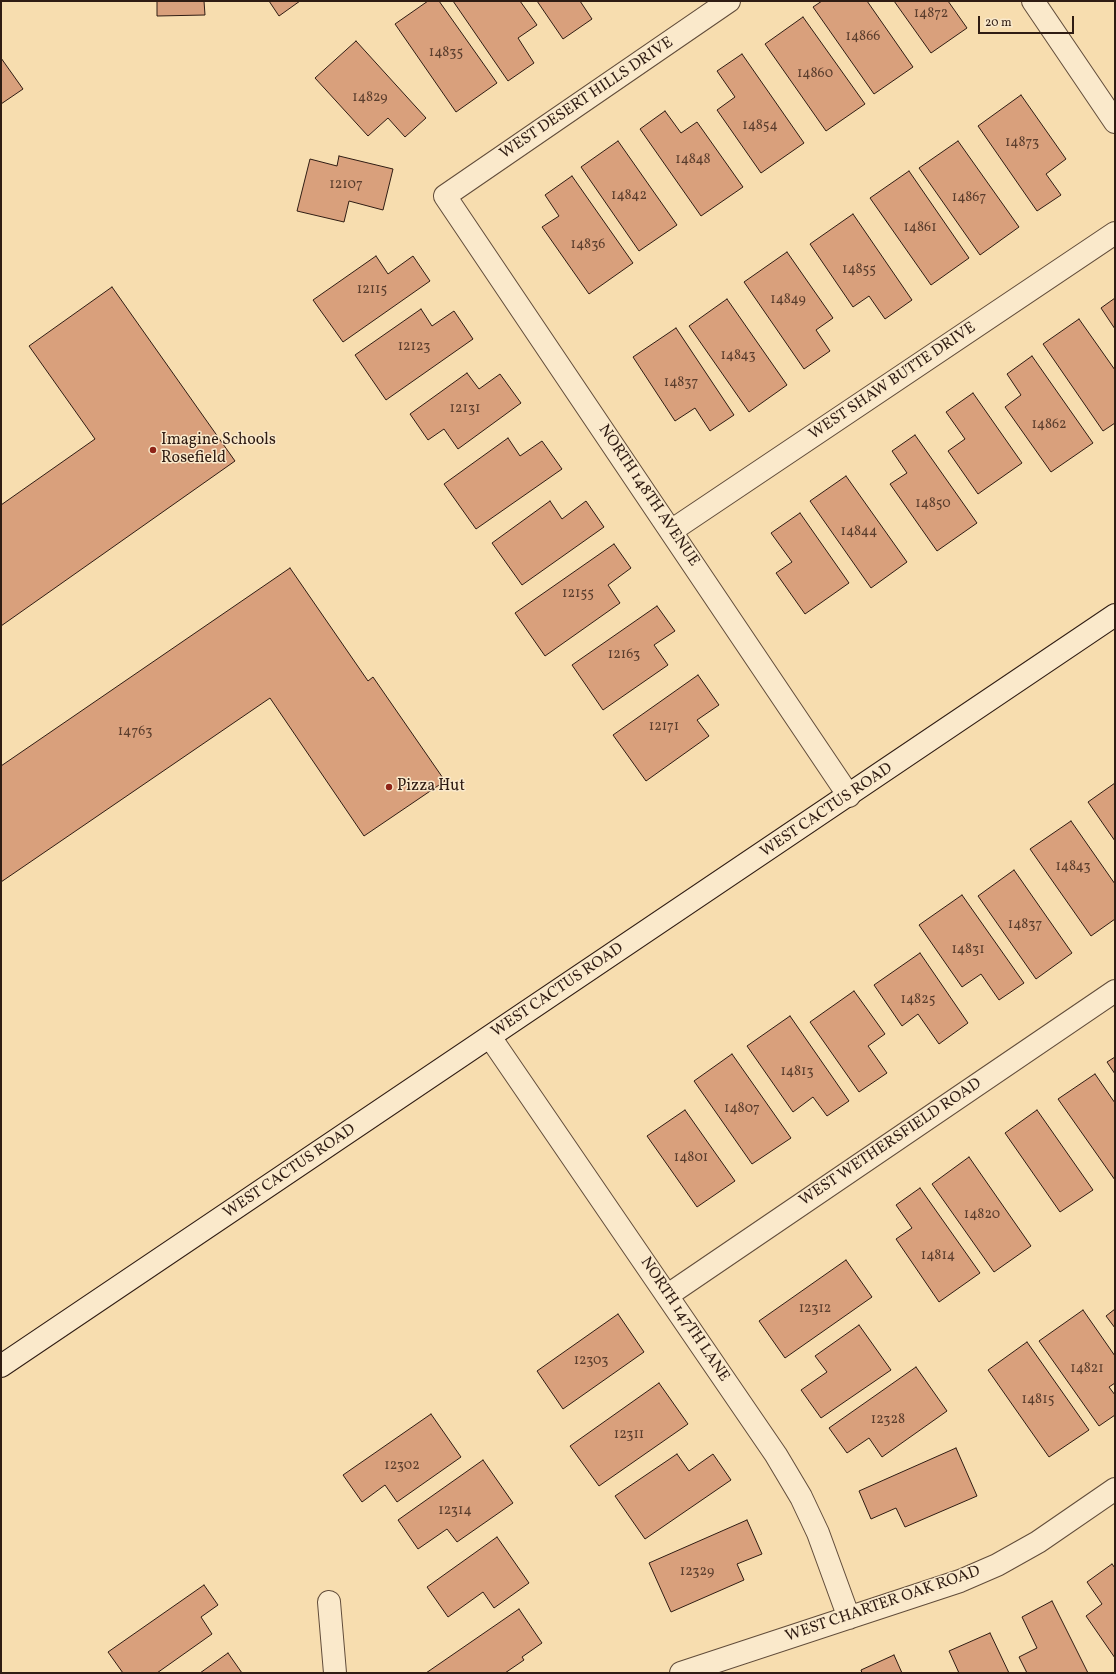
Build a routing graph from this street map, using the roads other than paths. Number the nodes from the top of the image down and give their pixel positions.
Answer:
1 (729, 1) edge
2 (1033, 1) edge
3 (1115, 122) edge
4 (445, 196) joint
5 (1115, 233) edge
6 (672, 531) junction
7 (1115, 615) edge
8 (849, 796) junction
9 (1115, 991) edge
10 (490, 1037) junction
11 (668, 1295) junction
12 (1, 1366) edge
13 (1115, 1489) edge
14 (329, 1602) dead end
15 (849, 1618) junction
16 (335, 1673) edge
17 (681, 1673) edge

1 - 4 street, WEST DESERT HILLS DRIVE
2 - 3 street
4 - 6 street, NORTH 148TH AVENUE
5 - 6 street, WEST SHAW BUTTE DRIVE
6 - 8 street, NORTH 148TH AVENUE
7 - 8 street, WEST CACTUS ROAD
8 - 10 street, WEST CACTUS ROAD
9 - 11 street, WEST WETHERSFIELD ROAD
10 - 11 street, NORTH 147TH LANE
10 - 12 street, WEST CACTUS ROAD
11 - 15 street, NORTH 147TH LANE
13 - 15 street, WEST CHARTER OAK ROAD
14 - 16 street
15 - 17 street, WEST CHARTER OAK ROAD

